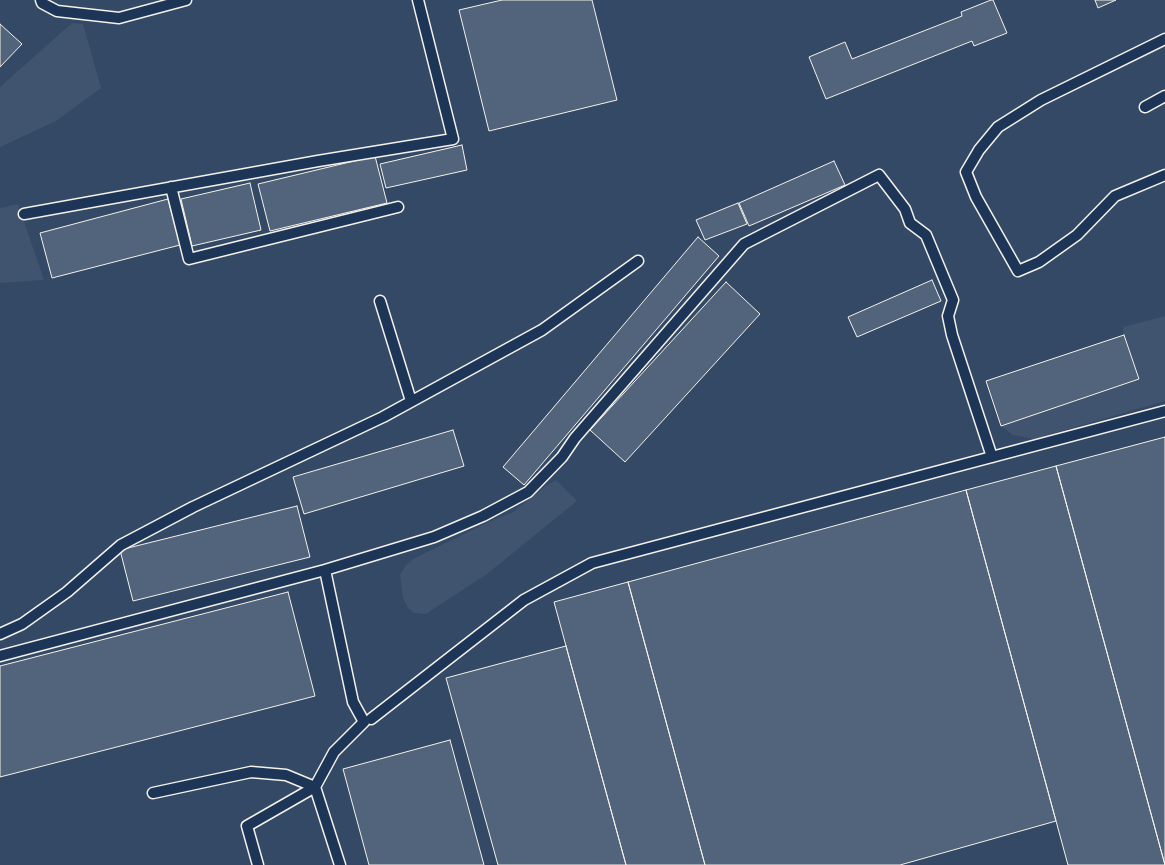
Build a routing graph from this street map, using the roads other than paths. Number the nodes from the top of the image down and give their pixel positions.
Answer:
1 (41, 0) edge
2 (186, 0) edge
3 (418, 0) edge
4 (1165, 39) edge
5 (1165, 96) edge
6 (1145, 107) dead end
7 (1165, 175) edge
8 (171, 187) junction
9 (398, 207) dead end
10 (24, 214) dead end
11 (638, 261) dead end
12 (380, 301) dead end
13 (411, 401) junction
14 (1165, 411) edge
15 (992, 457) junction
16 (325, 570) junction
17 (0, 634) edge
18 (0, 656) edge
19 (371, 719) dead end
20 (315, 787) junction
21 (153, 793) dead end
22 (258, 865) edge
23 (340, 865) edge

1 - 2 lane
3 - 8 lane
4 - 7 lane
5 - 6 lane
8 - 9 lane
8 - 10 lane
11 - 13 lane
12 - 13 lane
13 - 17 lane
14 - 15 lane
15 - 16 lane
15 - 19 lane
16 - 18 lane
16 - 20 lane
20 - 21 lane
20 - 22 lane
20 - 23 lane

